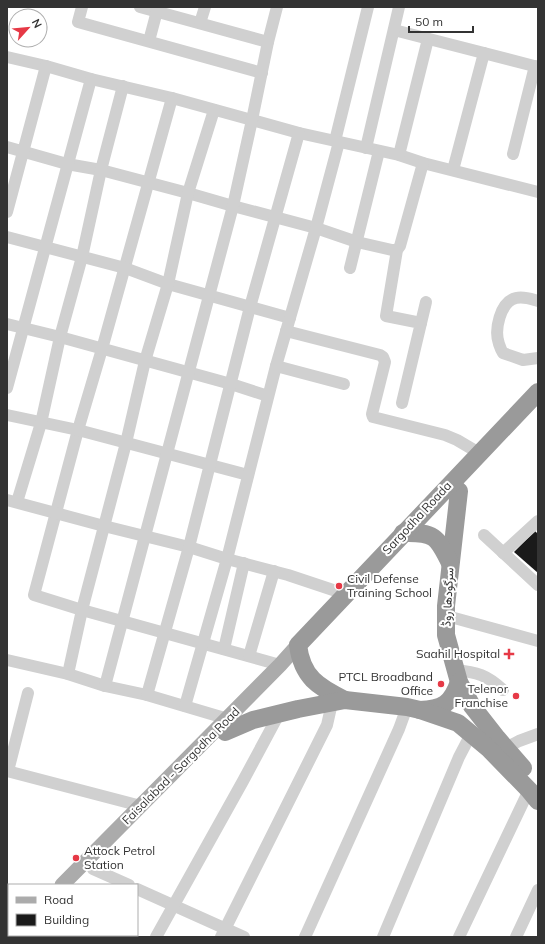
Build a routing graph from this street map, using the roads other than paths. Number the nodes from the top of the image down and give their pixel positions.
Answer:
1 (82, 7) edge
2 (140, 7) edge
3 (205, 7) edge
4 (277, 7) edge
5 (368, 7) edge
6 (399, 7) edge
7 (157, 11) junction
8 (200, 23) junction
9 (394, 30) junction
10 (428, 39) junction
11 (149, 41) junction
12 (268, 42) junction
13 (484, 53) junction
14 (7, 57) edge
15 (46, 66) junction
16 (536, 66) edge
17 (262, 73) junction
18 (91, 79) junction
19 (123, 86) junction
20 (172, 98) junction
21 (214, 110) junction
22 (252, 120) junction
23 (300, 133) junction
24 (337, 142) junction
25 (7, 147) edge
26 (366, 148) junction
27 (24, 151) junction
28 (379, 151) junction
29 (513, 154) dead end
30 (399, 155) junction
31 (423, 163) junction
32 (67, 164) junction
33 (101, 170) junction
34 (453, 170) junction
35 (148, 183) junction
36 (538, 192) edge
37 (188, 193) junction
38 (233, 206) junction
39 (7, 212) edge
40 (276, 218) junction
41 (316, 228) junction
42 (7, 237) edge
43 (358, 242) junction
44 (44, 248) junction
45 (397, 250) junction
46 (82, 257) junction
47 (125, 268) junction
48 (350, 268) dead end
49 (168, 284) junction
50 (209, 295) junction
51 (538, 301) edge
52 (426, 302) dead end
53 (250, 307) junction
54 (290, 318) junction
55 (421, 323) junction
56 (7, 324) edge
57 (23, 328) junction
58 (286, 331) junction
59 (60, 337) junction
60 (102, 349) junction
61 (538, 358) edge
62 (145, 361) junction
63 (276, 366) junction
64 (189, 372) junction
65 (231, 384) junction
66 (344, 384) dead end
67 (7, 388) edge
68 (538, 392) edge
69 (268, 396) junction
70 (402, 403) dead end
71 (538, 410) edge
72 (7, 415) edge
73 (40, 423) junction
74 (78, 430) junction
75 (126, 443) junction
76 (479, 453) junction
77 (168, 455) junction
78 (210, 465) junction
79 (248, 475) junction
80 (459, 491) junction
81 (12, 501) edge
82 (56, 512) junction
83 (538, 521) edge
84 (104, 526) junction
85 (412, 533) junction
86 (484, 535) dead end
87 (145, 536) junction
88 (189, 547) junction
89 (504, 553) junction
90 (227, 559) junction
91 (244, 563) junction
92 (450, 563) junction
93 (274, 571) junction
94 (538, 585) edge
95 (345, 594) junction
96 (82, 610) junction
97 (447, 616) junction
98 (123, 621) junction
99 (165, 632) junction
100 (538, 641) edge
101 (203, 644) junction
102 (224, 649) junction
103 (298, 651) junction
104 (249, 656) junction
105 (7, 660) edge
106 (280, 665) junction
107 (68, 674) junction
108 (457, 676) junction
109 (105, 686) junction
110 (503, 690) dead end
111 (28, 693) dead end
112 (147, 694) junction
113 (338, 702) junction
114 (185, 706) junction
115 (414, 708) junction
116 (279, 714) junction
117 (226, 725) junction
118 (471, 734) junction
119 (538, 734) edge
120 (497, 745) junction
121 (8, 771) edge
122 (535, 792) edge
123 (141, 806) junction
124 (93, 868) junction
125 (63, 884) edge
126 (78, 884) edge
127 (127, 884) edge
128 (138, 889) edge
129 (538, 890) edge
130 (174, 905) junction
131 (223, 933) edge
132 (156, 937) edge
133 (244, 937) edge
134 (305, 937) edge
135 (383, 937) edge
136 (459, 937) edge
137 (516, 937) edge

1 - 11 street
2 - 7 street
3 - 8 street
4 - 12 street
5 - 24 street
6 - 9 street
7 - 8 street
7 - 11 street
8 - 12 street
9 - 10 street
9 - 26 street
10 - 13 street
10 - 30 street
11 - 17 street
12 - 17 street
13 - 16 street
13 - 34 street
14 - 15 street
15 - 18 street
15 - 27 street
16 - 29 street
17 - 22 street
18 - 19 street
18 - 32 street
19 - 20 street
19 - 33 street
20 - 21 street
20 - 35 street
21 - 22 street
21 - 37 street
22 - 23 street
22 - 38 street
23 - 24 street
23 - 40 street
24 - 26 street
24 - 41 street
25 - 27 street
26 - 28 street
27 - 32 street
27 - 39 street
28 - 30 street
28 - 43 street
30 - 31 street
31 - 34 street
31 - 45 street
32 - 33 street
32 - 44 street
33 - 35 street
33 - 46 street
34 - 36 street
35 - 37 street
35 - 47 street
37 - 38 street
37 - 49 street
38 - 40 street
38 - 50 street
40 - 41 street
40 - 53 street
41 - 43 street
41 - 54 street
42 - 44 street
43 - 45 street
43 - 48 street
44 - 46 street
44 - 57 street
45 - 55 street
46 - 47 street
46 - 59 street
47 - 49 street
47 - 60 street
49 - 50 street
49 - 62 street
50 - 53 street
50 - 64 street
51 - 61 street
52 - 55 street
53 - 54 street
53 - 65 street
54 - 58 street
55 - 70 street
56 - 57 street
57 - 59 street
57 - 67 street
58 - 63 street
58 - 76 street
59 - 60 street
59 - 73 street
60 - 62 street
60 - 74 street
62 - 64 street
62 - 75 street
63 - 66 street
63 - 69 street
64 - 65 street
64 - 77 street
65 - 69 street
65 - 78 street
68 - 76 highway, Sargodha Roada
69 - 79 street
71 - 80 highway, Sargodha Roada
72 - 73 street
73 - 74 street
73 - 81 street
74 - 75 street
74 - 82 street
75 - 77 street
75 - 84 street
76 - 85 highway, Sargodha Roada
77 - 78 street
77 - 87 street
78 - 79 street
78 - 88 street
79 - 90 street
80 - 85 highway, Sargodha Roada
80 - 92 highway, سرگودھا روڈ
81 - 82 street
82 - 84 street
82 - 96 street
83 - 89 street
84 - 87 street
84 - 96 street
85 - 92 highway
85 - 95 highway, Sargodha Roada
85 - 103 highway
86 - 89 street
87 - 88 street
87 - 98 street
88 - 90 street
88 - 99 street
89 - 94 street
90 - 91 street
90 - 101 street
91 - 93 street
91 - 102 street
92 - 97 highway, سرگودھا روڈ
93 - 95 street
93 - 104 street
95 - 103 highway, Sargodha Roada
96 - 98 street
96 - 107 street
97 - 100 street
97 - 108 highway, سرگودھا روڈ
98 - 99 street
98 - 109 street
99 - 101 street
99 - 112 street
101 - 102 street
101 - 114 street
102 - 104 street
103 - 106 main road, Faisalabad - Sargodha Road
103 - 113 highway
103 - 117 main road, Faisalabad - Sargodha Road
104 - 106 street
105 - 107 street
106 - 117 main road, Faisalabad - Sargodha Road
107 - 109 street
108 - 110 street
108 - 115 highway
108 - 120 highway, سرگودھا روڈ
109 - 112 street
111 - 121 street
112 - 114 street
113 - 115 highway
113 - 116 highway
113 - 131 street
114 - 117 street
115 - 118 highway
115 - 134 street
116 - 117 highway
116 - 130 street
117 - 123 main road, Faisalabad - Sargodha Road
117 - 124 main road, Faisalabad - Sargodha Road
118 - 120 highway
118 - 135 street
119 - 120 street
120 - 122 highway
121 - 123 street
122 - 136 street
123 - 125 main road, Faisalabad - Sargodha Road
124 - 126 main road, Faisalabad - Sargodha Road
124 - 127 street
128 - 130 street
129 - 137 street
130 - 131 street
130 - 132 street
131 - 133 street

